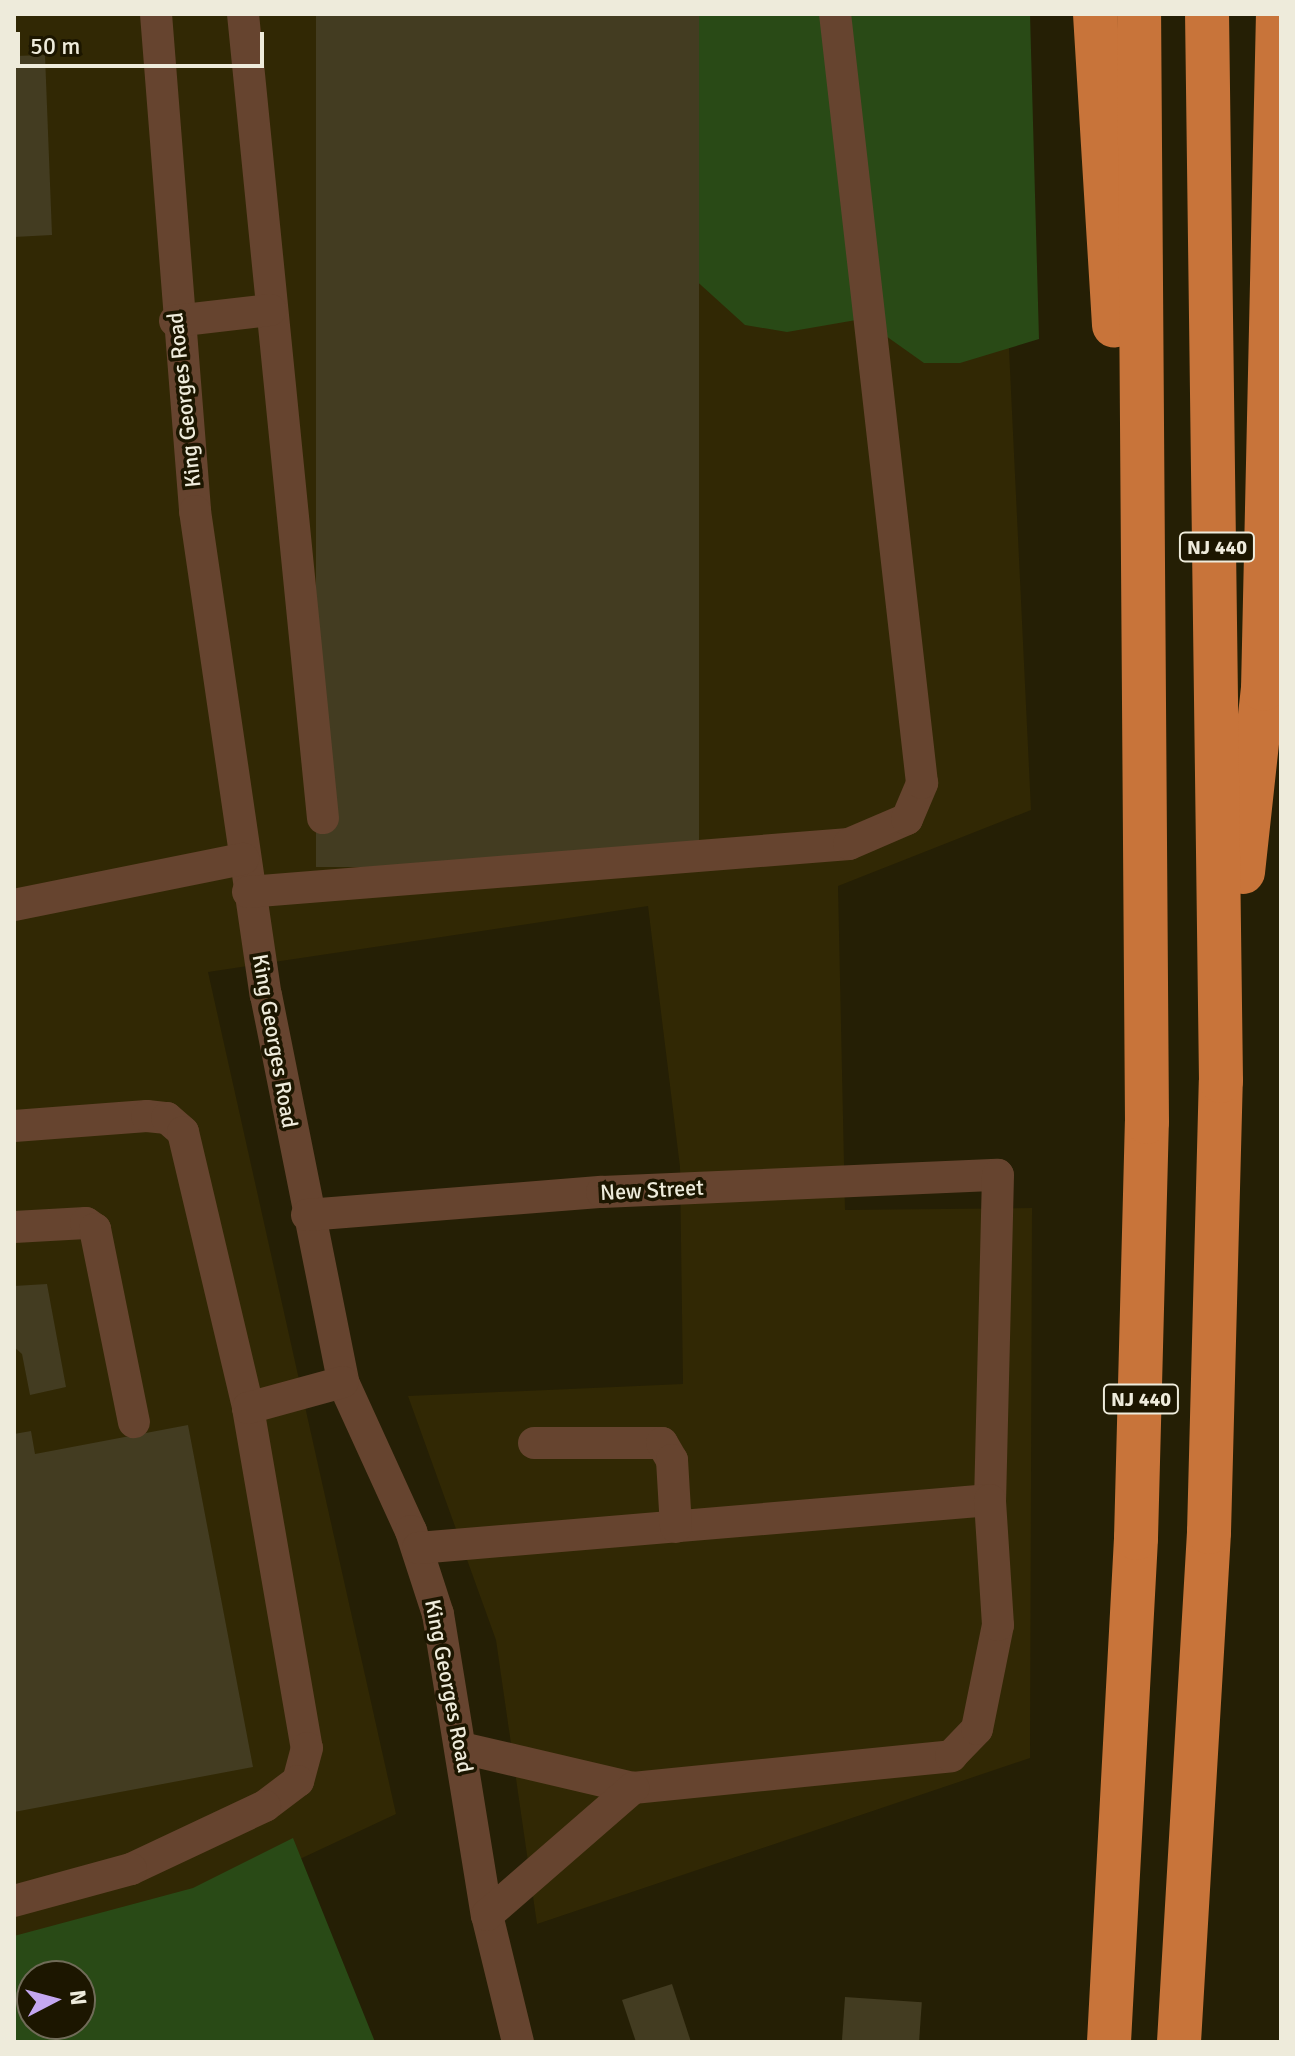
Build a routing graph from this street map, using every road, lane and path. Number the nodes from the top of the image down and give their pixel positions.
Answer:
1 (156, 14) edge
2 (243, 14) edge
3 (835, 14) edge
4 (1095, 14) edge
5 (1139, 14) edge
6 (1207, 14) edge
7 (1278, 14) edge
8 (270, 310) junction
9 (175, 321) junction
10 (323, 818) dead end
11 (1146, 838) junction
12 (243, 859) junction
13 (248, 892) junction
14 (14, 905) edge
15 (1221, 1081) junction
16 (14, 1126) edge
17 (307, 1215) junction
18 (14, 1227) edge
19 (343, 1382) junction
20 (248, 1408) junction
21 (134, 1422) dead end
22 (534, 1443) dead end
23 (990, 1500) junction
24 (676, 1527) junction
25 (418, 1548) junction
26 (462, 1748) junction
27 (633, 1788) junction
28 (14, 1901) edge
29 (487, 1915) junction
30 (518, 2042) edge
31 (1109, 2042) edge
32 (1179, 2042) edge

1 - 9 street, King Georges Road
2 - 8 street
3 - 13 street
4 - 11 highway
5 - 11 highway, NJ 440
6 - 15 highway, NJ 440
7 - 15 highway
8 - 9 street
8 - 10 street
9 - 12 street, King Georges Road
11 - 31 highway, NJ 440
12 - 13 street, King Georges Road
12 - 14 street
13 - 17 street, King Georges Road
15 - 32 highway, NJ 440
16 - 20 street
17 - 19 street, King Georges Road
17 - 23 street, New Street
18 - 21 street
19 - 20 street
19 - 25 street, King Georges Road
20 - 28 street
22 - 24 street
23 - 24 street
23 - 27 street
24 - 25 street
25 - 26 street, King Georges Road
26 - 27 street
26 - 29 street, King Georges Road
27 - 29 street
29 - 30 street, King Georges Road

